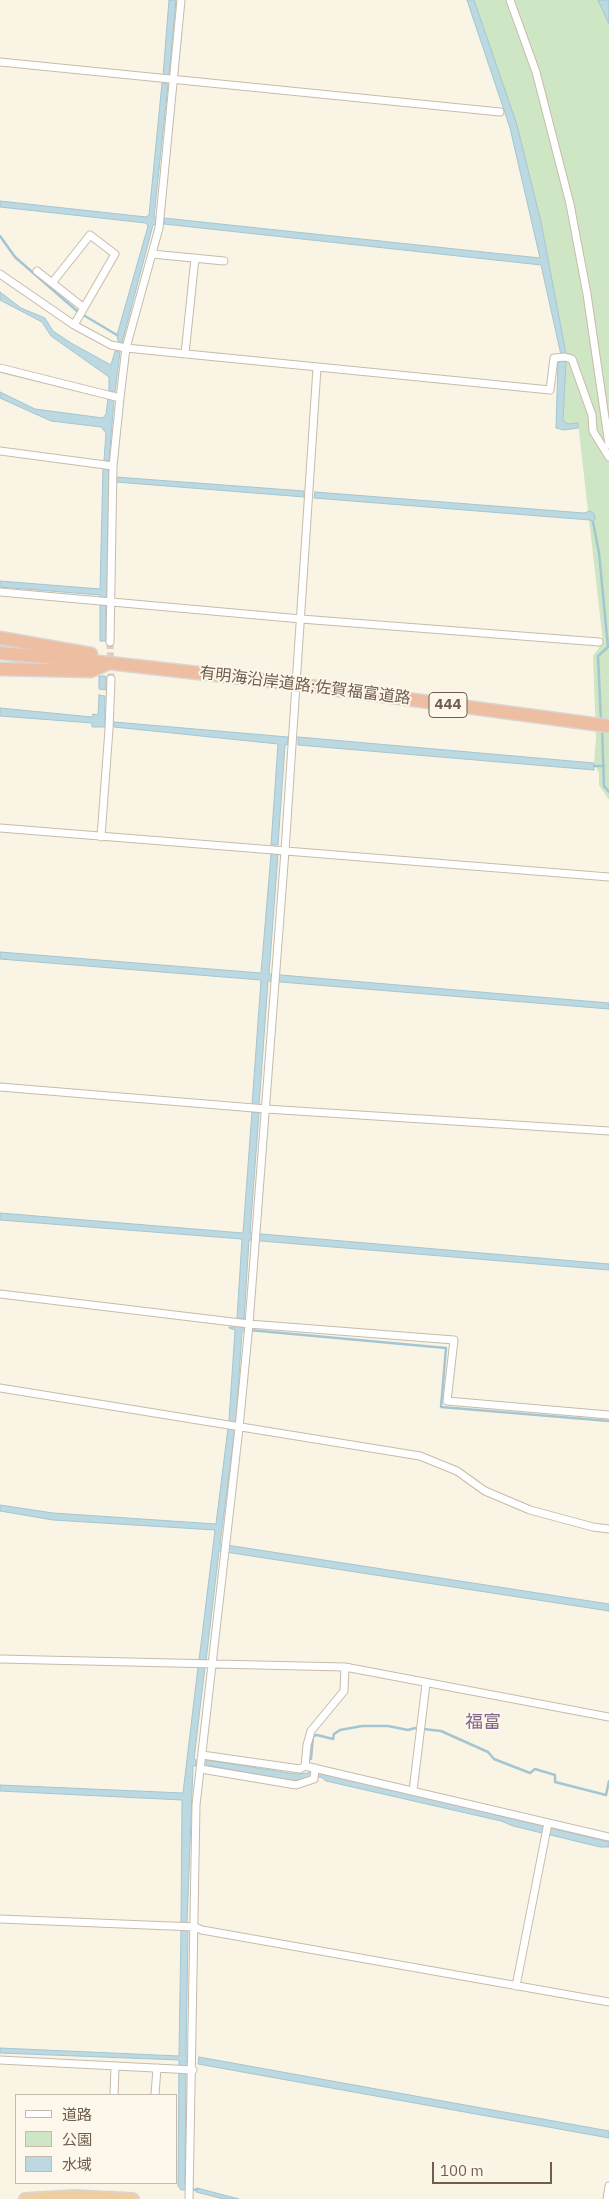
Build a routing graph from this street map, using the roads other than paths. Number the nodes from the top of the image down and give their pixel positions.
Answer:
1 (181, 0) edge
2 (510, 0) edge
3 (0, 62) edge
4 (173, 80) junction
5 (500, 112) dead end
6 (152, 254) junction
7 (195, 258) junction
8 (224, 261) dead end
9 (37, 271) dead end
10 (0, 274) edge
11 (52, 283) junction
12 (84, 308) junction
13 (74, 325) junction
14 (126, 348) junction
15 (185, 354) junction
16 (0, 368) edge
17 (317, 368) junction
18 (120, 398) junction
19 (609, 445) edge
20 (0, 451) edge
21 (609, 457) edge
22 (113, 466) junction
23 (0, 592) edge
24 (110, 601) junction
25 (301, 619) junction
26 (0, 638) edge
27 (110, 642) tunnel mouth
28 (599, 642) dead end
29 (0, 653) edge
30 (109, 663) junction
31 (0, 669) edge
32 (111, 679) tunnel mouth
33 (609, 726) edge
34 (0, 828) edge
35 (101, 837) junction
36 (283, 851) junction
37 (609, 877) edge
38 (0, 1087) edge
39 (264, 1109) junction
40 (609, 1131) edge
41 (0, 1294) edge
42 (247, 1324) junction
43 (0, 1388) edge
44 (609, 1415) edge
45 (240, 1428) junction
46 (609, 1529) edge
47 (0, 1659) edge
48 (210, 1664) junction
49 (345, 1667) junction
50 (426, 1684) junction
51 (609, 1717) edge
52 (202, 1755) junction
53 (306, 1766) junction
54 (315, 1768) junction
55 (201, 1769) junction
56 (413, 1791) junction
57 (548, 1823) junction
58 (609, 1837) edge
59 (0, 1919) edge
60 (193, 1927) junction
61 (516, 1986) junction
62 (609, 2002) edge
63 (0, 2060) edge
64 (115, 2066) junction
65 (156, 2068) junction
66 (190, 2070) junction
67 (114, 2094) edge
68 (155, 2094) edge
69 (609, 2186) edge
70 (25, 2199) edge
71 (133, 2199) edge
72 (189, 2199) edge
73 (606, 2199) edge

1 - 4 street
2 - 19 street
3 - 4 street
4 - 5 street
4 - 6 street
6 - 7 street
6 - 14 street
7 - 8 street
7 - 15 street
9 - 11 street
10 - 13 street
11 - 12 street
11 - 12 street
12 - 13 street
13 - 14 street
14 - 15 street
14 - 18 street
15 - 17 street
16 - 18 street
17 - 21 street
17 - 25 street
18 - 22 street
20 - 22 street
22 - 24 street
23 - 24 street
24 - 25 street
24 - 27 street
25 - 28 street
25 - 36 street
26 - 30 highway
29 - 30 highway, 有明海沿岸道路;佐賀福富道路 / 444
30 - 31 highway
30 - 33 highway, 有明海沿岸道路;佐賀福富道路 / 444, bridge
32 - 35 street
34 - 35 street
35 - 36 street
36 - 37 street
36 - 39 street
38 - 39 street
39 - 40 street
39 - 42 street
41 - 42 street
42 - 44 street
42 - 45 street
43 - 45 street
45 - 46 street
45 - 48 street
47 - 48 street
48 - 49 street
48 - 52 street
49 - 50 street
49 - 53 street
50 - 51 street
50 - 56 street
52 - 53 street
52 - 55 street
53 - 54 street
54 - 55 street
54 - 56 street
55 - 60 street
56 - 57 street
57 - 58 street
57 - 61 street
59 - 60 street
60 - 61 street
60 - 66 street
61 - 62 street
63 - 64 street
64 - 65 street
64 - 67 street
65 - 66 street
65 - 68 street
66 - 72 street
69 - 73 street
70 - 71 highway

